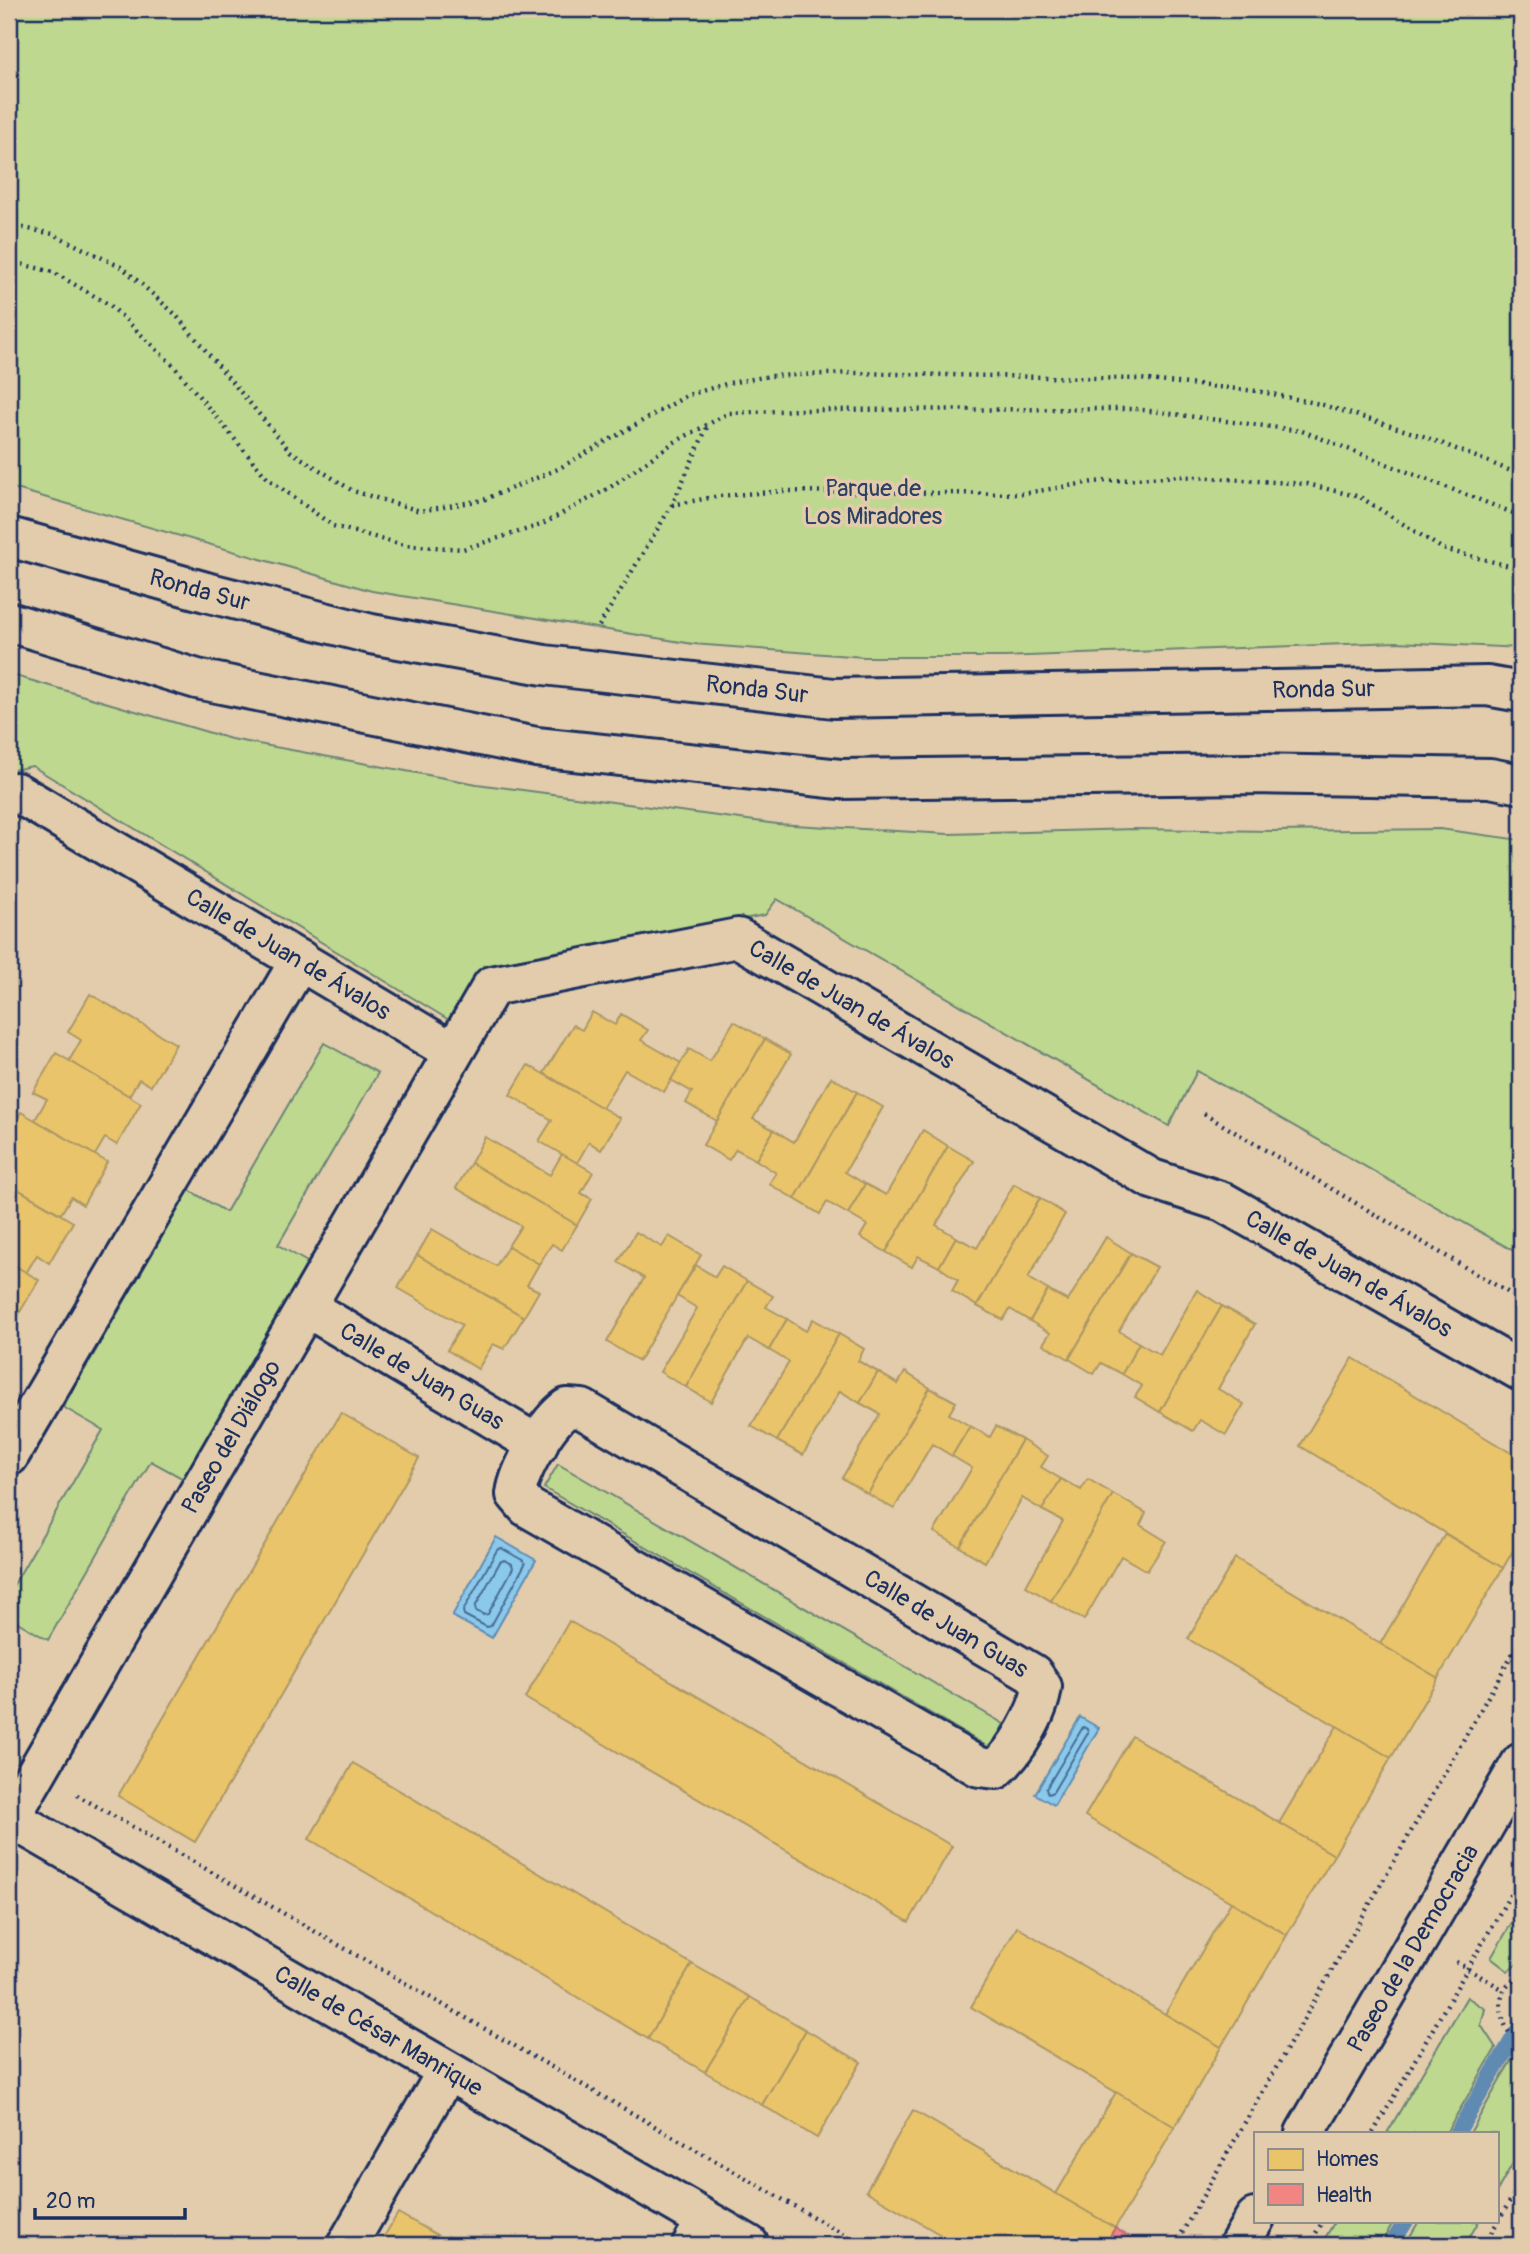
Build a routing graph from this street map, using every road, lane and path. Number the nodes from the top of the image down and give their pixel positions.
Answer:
1 (9, 225) edge
2 (9, 261) edge
3 (708, 424) junction
4 (1521, 475) edge
5 (671, 505) junction
6 (1521, 516) edge
7 (9, 537) edge
8 (1521, 569) edge
9 (9, 622) edge
10 (596, 631) dead end
11 (1521, 691) edge
12 (1521, 784) edge
13 (9, 793) edge
14 (300, 960) junction
15 (453, 1052) junction
16 (1204, 1114) dead end
17 (1521, 1300) edge
18 (306, 1307) junction
19 (1521, 1371) edge
20 (538, 1446) junction
21 (9, 1456) edge
22 (1521, 1639) edge
23 (1521, 1763) edge
24 (38, 1773) junction
25 (9, 1818) edge
26 (1521, 1876) edge
27 (1521, 1976) edge
28 (1509, 2032) dead end
29 (447, 2071) junction
30 (1306, 2132) edge
31 (1374, 2132) edge
32 (1521, 2182) edge
33 (1254, 2220) edge
34 (1498, 2221) edge
35 (1322, 2222) edge
36 (1498, 2222) edge
37 (690, 2231) edge
38 (347, 2245) edge
39 (749, 2245) edge
40 (862, 2245) edge
41 (1175, 2245) edge
42 (1239, 2245) edge
43 (1309, 2245) edge
44 (1484, 2245) edge

1 - 4 path
2 - 3 path
3 - 5 path
3 - 6 path
5 - 8 path
5 - 10 path
7 - 11 street, Ronda Sur
9 - 12 street
13 - 14 street, Calle de Juan de Ávalos
14 - 15 street, Calle de Juan de Ávalos
14 - 21 street
15 - 18 street, Paseo del Diálogo
15 - 19 street, Calle de Juan de Ávalos
16 - 17 path
18 - 20 street, Calle de Juan Guas
18 - 24 street, Paseo del Diálogo
20 - 20 street, Calle de Juan Guas
22 - 41 path
23 - 30 street, Paseo de la Democracia
24 - 25 street, Paseo del Diálogo
24 - 40 path
25 - 29 street, Calle de César Manrique
26 - 31 path
27 - 28 path
29 - 37 street, Calle de César Manrique
29 - 38 street
32 - 34 path
33 - 42 street
35 - 43 path
36 - 44 path
37 - 39 street, Calle de César Manrique

